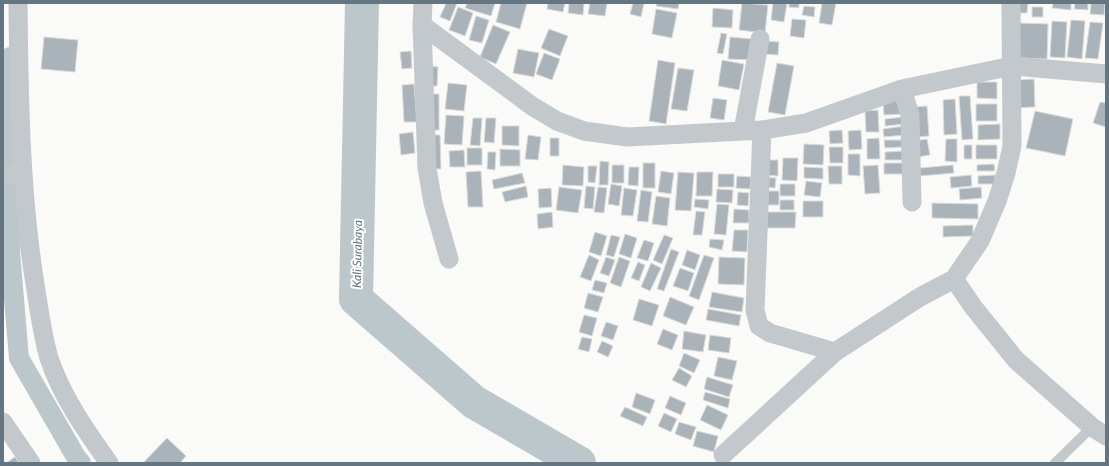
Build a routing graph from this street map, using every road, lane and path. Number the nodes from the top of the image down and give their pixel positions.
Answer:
1 (18, 3) edge
2 (423, 3) edge
3 (1011, 3) edge
4 (422, 26) junction
5 (760, 39) dead end
6 (1012, 66) junction
7 (1106, 74) edge
8 (902, 88) junction
9 (762, 130) junction
10 (743, 132) junction
11 (13, 175) edge
12 (912, 202) dead end
13 (449, 259) dead end
14 (954, 279) junction
15 (835, 352) junction
16 (3, 422) edge
17 (1099, 431) edge
18 (723, 456) dead end
19 (31, 463) edge
20 (109, 463) edge
21 (1055, 463) edge

1 - 11 street
2 - 4 street
3 - 6 street
4 - 10 street
4 - 13 street
5 - 10 street
6 - 7 street
6 - 8 street
6 - 14 street
8 - 9 street
8 - 12 street
9 - 10 street
9 - 15 street
11 - 20 street
14 - 15 street
14 - 17 street
15 - 18 street
16 - 19 street
17 - 21 lane

